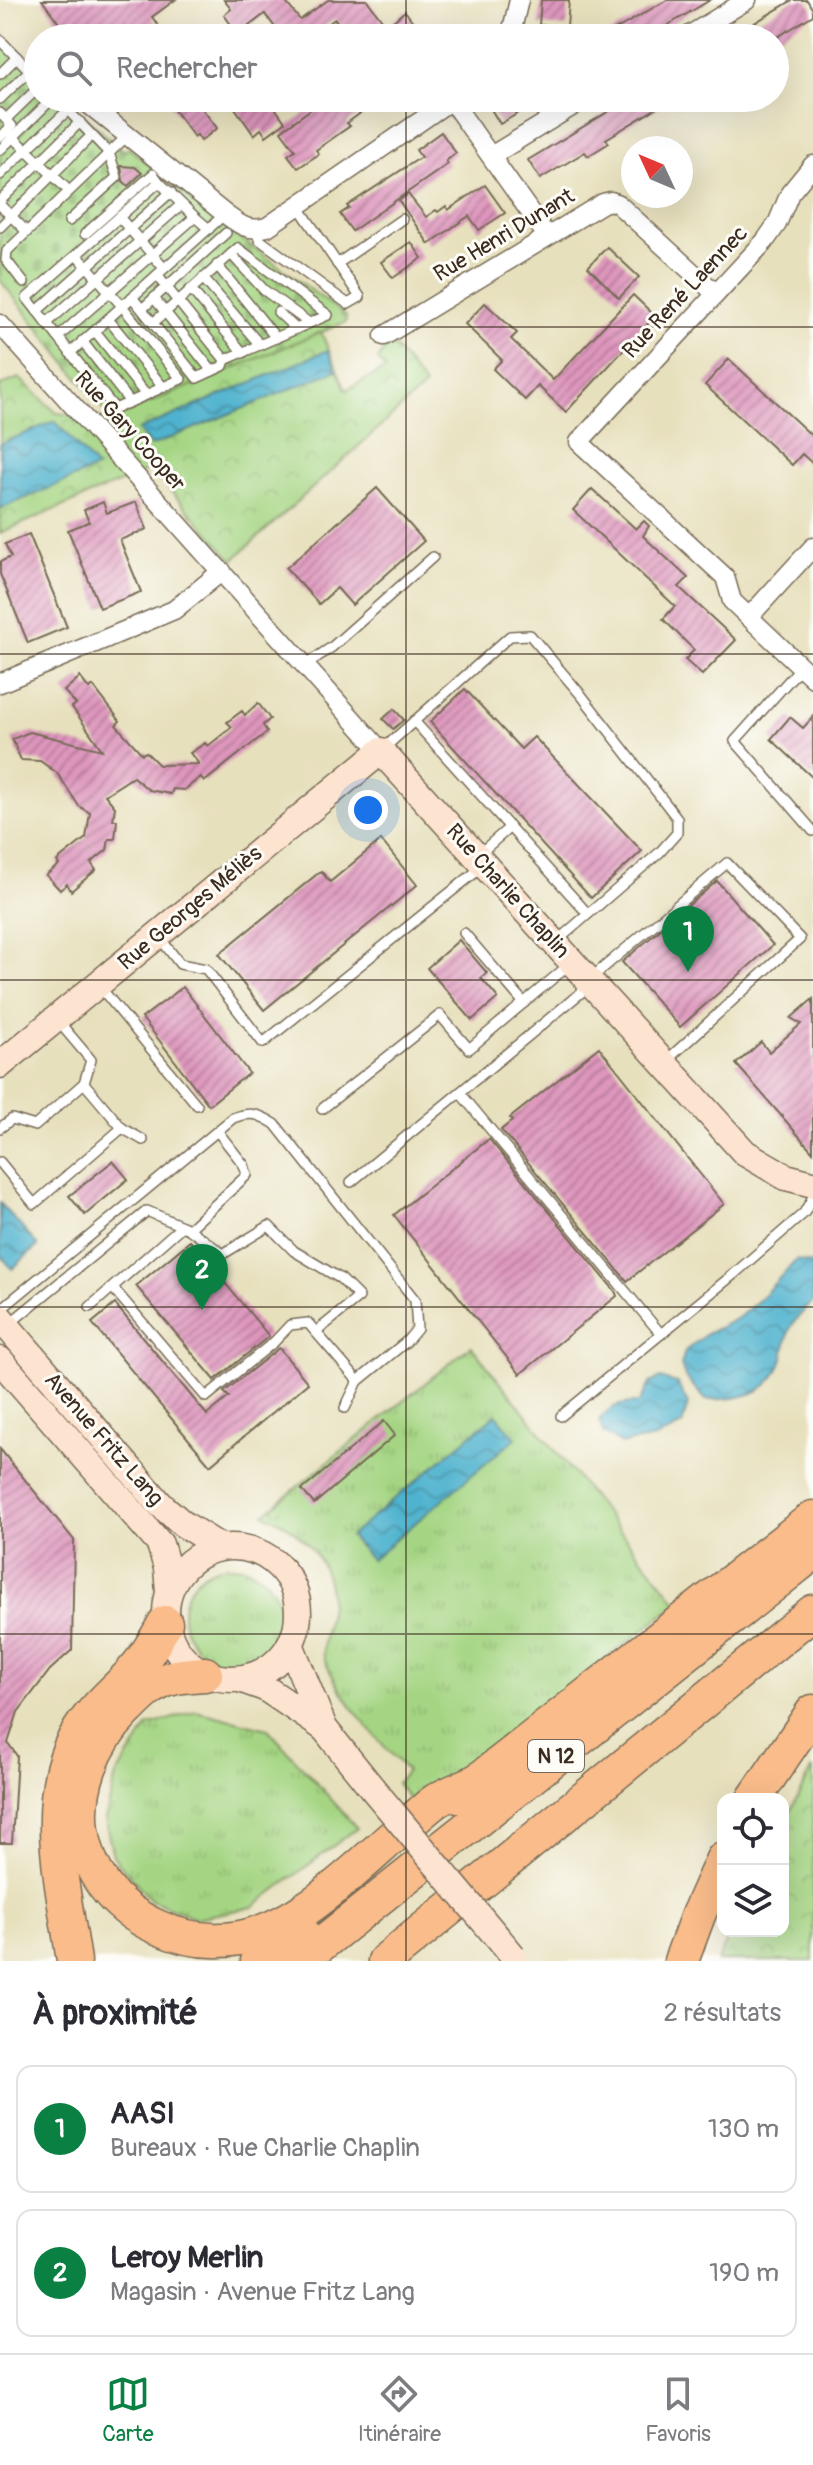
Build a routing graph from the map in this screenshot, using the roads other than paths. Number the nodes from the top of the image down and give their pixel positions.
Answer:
1 (518, 0) edge
2 (747, 0) edge
3 (513, 24) edge
4 (708, 24) edge
5 (1, 44) edge
6 (17, 57) junction
7 (24, 64) edge
8 (0, 74) edge
9 (24, 76) edge
10 (0, 99) edge
11 (24, 99) edge
12 (37, 112) edge
13 (66, 112) edge
14 (77, 112) edge
15 (87, 112) edge
16 (430, 112) edge
17 (456, 112) edge
18 (563, 112) edge
19 (3, 116) edge
20 (80, 122) junction
21 (7, 135) edge
22 (92, 135) junction
23 (127, 136) junction
24 (0, 150) edge
25 (26, 150) junction
26 (109, 153) junction
27 (491, 156) junction
28 (39, 162) junction
29 (813, 165) edge
30 (52, 174) junction
31 (0, 175) edge
32 (159, 182) junction
33 (69, 191) junction
34 (171, 192) junction
35 (0, 203) edge
36 (181, 205) junction
37 (297, 205) junction
38 (11, 216) junction
39 (119, 217) junction
40 (195, 217) junction
41 (402, 219) dead end
42 (69, 221) dead end
43 (226, 224) junction
44 (0, 227) edge
45 (129, 229) junction
46 (209, 229) junction
47 (255, 230) junction
48 (26, 231) junction
49 (85, 234) dead end
50 (547, 236) junction
51 (140, 242) junction
52 (231, 254) junction
53 (77, 255) junction
54 (152, 255) junction
55 (337, 264) junction
56 (217, 265) junction
57 (87, 266) junction
58 (160, 272) junction
59 (203, 278) junction
60 (98, 279) junction
61 (24, 283) dead end
62 (166, 287) junction
63 (191, 289) junction
64 (110, 291) junction
65 (716, 294) junction
66 (132, 297) junction
67 (154, 298) junction
68 (177, 301) junction
69 (122, 306) junction
70 (142, 309) junction
71 (37, 311) junction
72 (165, 312) junction
73 (278, 312) dead end
74 (108, 319) junction
75 (47, 323) junction
76 (153, 323) junction
77 (309, 323) junction
78 (0, 324) edge
79 (296, 329) junction
80 (95, 331) junction
81 (384, 336) dead end
82 (58, 337) junction
83 (276, 338) junction
84 (82, 341) junction
85 (260, 345) junction
86 (70, 353) junction
87 (243, 353) junction
88 (225, 360) junction
89 (212, 371) junction
90 (163, 387) junction
91 (146, 395) junction
92 (130, 402) junction
93 (813, 547) edge
94 (433, 557) dead end
95 (222, 571) junction
96 (749, 617) junction
97 (305, 665) junction
98 (807, 672) edge
99 (0, 683) edge
100 (414, 721) junction
101 (381, 751) junction
102 (510, 827) junction
103 (813, 831) edge
104 (480, 861) junction
105 (588, 914) junction
106 (464, 933) dead end
107 (158, 935) junction
108 (577, 968) junction
109 (98, 984) junction
110 (524, 1003) junction
111 (56, 1019) junction
112 (664, 1063) junction
113 (0, 1065) edge
114 (84, 1083) junction
115 (461, 1094) junction
116 (197, 1105) dead end
117 (322, 1109) dead end
118 (0, 1128) edge
119 (122, 1128) junction
120 (218, 1132) junction
121 (143, 1140) dead end
122 (0, 1162) edge
123 (351, 1182) dead end
124 (813, 1184) edge
125 (813, 1197) edge
126 (186, 1227) junction
127 (113, 1288) junction
128 (90, 1307) dead end
129 (2, 1318) edge
130 (316, 1332) junction
131 (661, 1334) junction
132 (0, 1360) edge
133 (358, 1381) junction
134 (345, 1408) dead end
135 (561, 1416) dead end
136 (813, 1518) edge
137 (220, 1547) junction
138 (813, 1553) edge
139 (167, 1608) junction
140 (813, 1612) edge
141 (290, 1644) junction
142 (205, 1674) junction
143 (240, 1679) junction
144 (813, 1712) edge
145 (324, 1728) junction
146 (475, 1782) junction
147 (758, 1793) edge
148 (720, 1865) edge
149 (516, 1959) edge
150 (74, 1961) edge
151 (258, 1961) edge
152 (300, 1961) edge
153 (385, 1961) edge
154 (681, 1961) edge

1 - 3 street
2 - 4 street
5 - 6 lane
6 - 7 lane
6 - 8 lane
9 - 10 lane
11 - 19 lane
12 - 21 lane
13 - 25 lane
14 - 20 lane
15 - 23 street
16 - 37 street
17 - 27 street
18 - 27 street
19 - 21 lane
20 - 22 lane
20 - 28 lane
21 - 24 lane
21 - 25 lane
22 - 26 lane
22 - 30 lane
23 - 26 lane
23 - 43 street
25 - 28 lane
25 - 31 lane
26 - 33 lane
26 - 42 lane
27 - 50 street
28 - 30 lane
28 - 35 lane
29 - 65 street, Rue René Laennec
30 - 33 lane
30 - 38 lane
32 - 34 lane
32 - 39 lane
32 - 49 lane
33 - 48 lane
34 - 36 lane
34 - 45 lane
35 - 38 lane
36 - 40 lane
36 - 51 lane
37 - 47 street
37 - 55 lane
38 - 44 lane
38 - 48 lane
39 - 45 lane
39 - 53 lane
40 - 46 lane
40 - 54 lane
41 - 55 lane
43 - 46 lane
43 - 47 street
43 - 62 lane
45 - 51 lane
45 - 57 lane
46 - 58 lane
47 - 55 lane
48 - 61 lane
50 - 65 street, Rue Henri Dunant
50 - 81 street, Rue Henri Dunant
51 - 54 lane
51 - 60 lane
52 - 56 lane
52 - 77 lane
52 - 77 lane
53 - 57 lane
53 - 71 lane
54 - 58 lane
54 - 64 lane
56 - 59 lane
56 - 83 lane
57 - 60 lane
57 - 71 lane
58 - 62 lane
58 - 66 lane
59 - 63 lane
59 - 85 lane
60 - 64 lane
60 - 75 lane
62 - 67 lane
62 - 68 lane
63 - 68 lane
63 - 87 lane
64 - 69 lane
64 - 82 lane
65 - 96 street, Rue René Laennec
66 - 69 lane
66 - 70 lane
67 - 70 lane
67 - 72 lane
68 - 72 lane
68 - 88 lane
69 - 74 lane
69 - 90 lane
70 - 76 lane
71 - 75 lane
72 - 76 lane
72 - 89 lane
73 - 79 lane
74 - 80 lane
74 - 90 lane
75 - 82 lane
76 - 89 lane
77 - 79 lane
78 - 95 street, Rue Gary Cooper
79 - 83 lane
80 - 84 lane
80 - 91 lane
82 - 86 lane
83 - 85 lane
84 - 86 lane
84 - 92 lane
85 - 87 lane
86 - 92 lane
87 - 88 lane
88 - 89 lane
90 - 91 lane
91 - 92 lane
93 - 96 street
94 - 97 lane
95 - 97 street, Rue Charlie Chaplin
95 - 99 street
96 - 98 street
97 - 101 street, Rue Charlie Chaplin
98 - 103 lane
100 - 101 lane
100 - 102 lane
100 - 105 lane
101 - 104 street, Rue Charlie Chaplin
101 - 107 street, Rue Georges Méliès
102 - 104 lane
102 - 105 lane
104 - 107 lane
104 - 108 street, Rue Charlie Chaplin
105 - 108 lane
106 - 110 lane
107 - 109 street, Rue Georges Méliès
108 - 110 lane
108 - 112 street, Rue Charlie Chaplin
108 - 112 lane
108 - 115 lane
109 - 111 street, Rue Georges Méliès
109 - 116 lane
110 - 117 lane
111 - 113 street, Rue Georges Méliès
111 - 114 lane
112 - 124 street, Rue Charlie Chaplin
114 - 118 lane
114 - 119 lane
115 - 123 lane
115 - 131 lane
119 - 121 lane
119 - 122 lane
120 - 126 lane
120 - 129 lane
120 - 133 lane
125 - 131 lane
126 - 127 lane
126 - 129 lane
126 - 130 lane
127 - 128 lane
127 - 130 lane
129 - 137 street, Avenue Fritz Lang
130 - 133 lane
131 - 135 lane
132 - 139 street, Avenue Fritz Lang
133 - 134 lane
136 - 146 highway
137 - 139 street
137 - 141 street
138 - 152 highway, N 12
139 - 142 street
139 - 150 highway
140 - 153 highway, N 12
141 - 143 street
141 - 145 street
142 - 143 street
142 - 146 highway
143 - 145 street
144 - 147 highway
145 - 149 street, bridge
146 - 151 highway
148 - 154 highway

